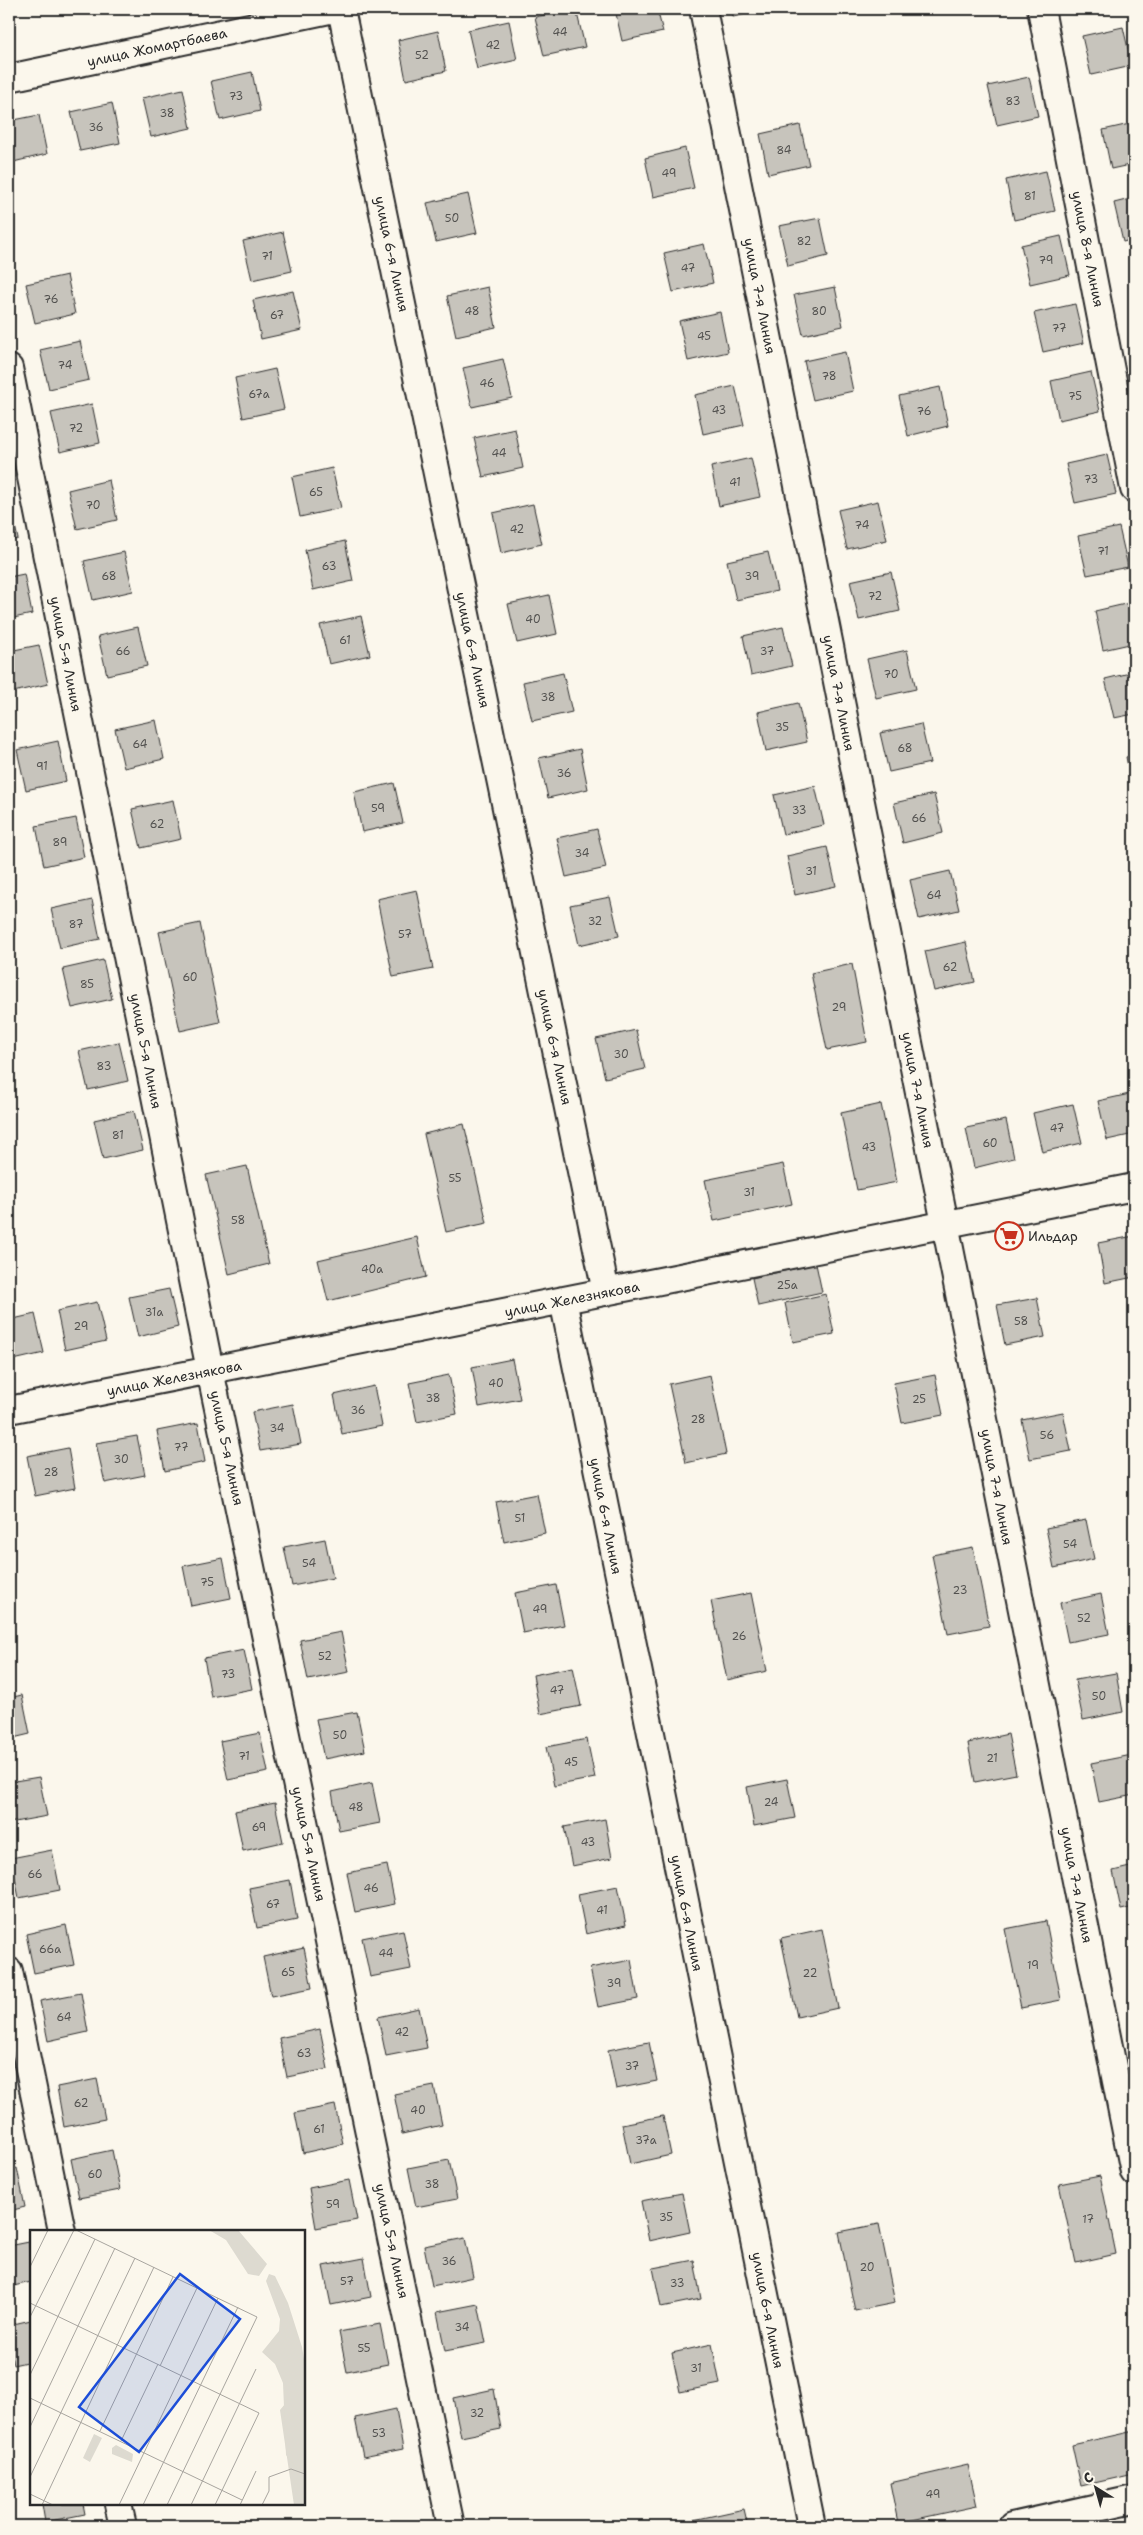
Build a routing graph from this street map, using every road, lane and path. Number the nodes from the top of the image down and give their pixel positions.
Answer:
1 (334, 9) edge
2 (341, 9) edge
3 (703, 9) edge
4 (1041, 9) edge
5 (9, 78) edge
6 (9, 368) edge
7 (1134, 489) edge
8 (1134, 1187) edge
9 (945, 1224) junction
10 (606, 1292) junction
11 (563, 1300) junction
12 (210, 1370) junction
13 (9, 1410) edge
14 (9, 1971) edge
15 (1134, 2172) edge
16 (62, 2230) edge
17 (1134, 2499) edge
18 (118, 2505) edge
19 (122, 2526) edge
20 (452, 2526) edge
21 (812, 2526) edge
22 (1012, 2526) edge

1 - 5 street, улица Жомартбаева
2 - 10 street, улица 6-я Линия
3 - 9 street, улица 7-я Линия
4 - 7 street, улица 8-я Линия
6 - 12 street, улица 5-я Линия
8 - 9 street, улица Железнякова
9 - 10 street, улица Железнякова
9 - 15 street, улица 7-я Линия
10 - 11 street, улица Железнякова
11 - 12 street, улица Железнякова
11 - 21 street, улица 6-я Линия
12 - 13 street, улица Железнякова
12 - 20 street, улица 5-я Линия
14 - 16 street
17 - 22 street
18 - 19 street

